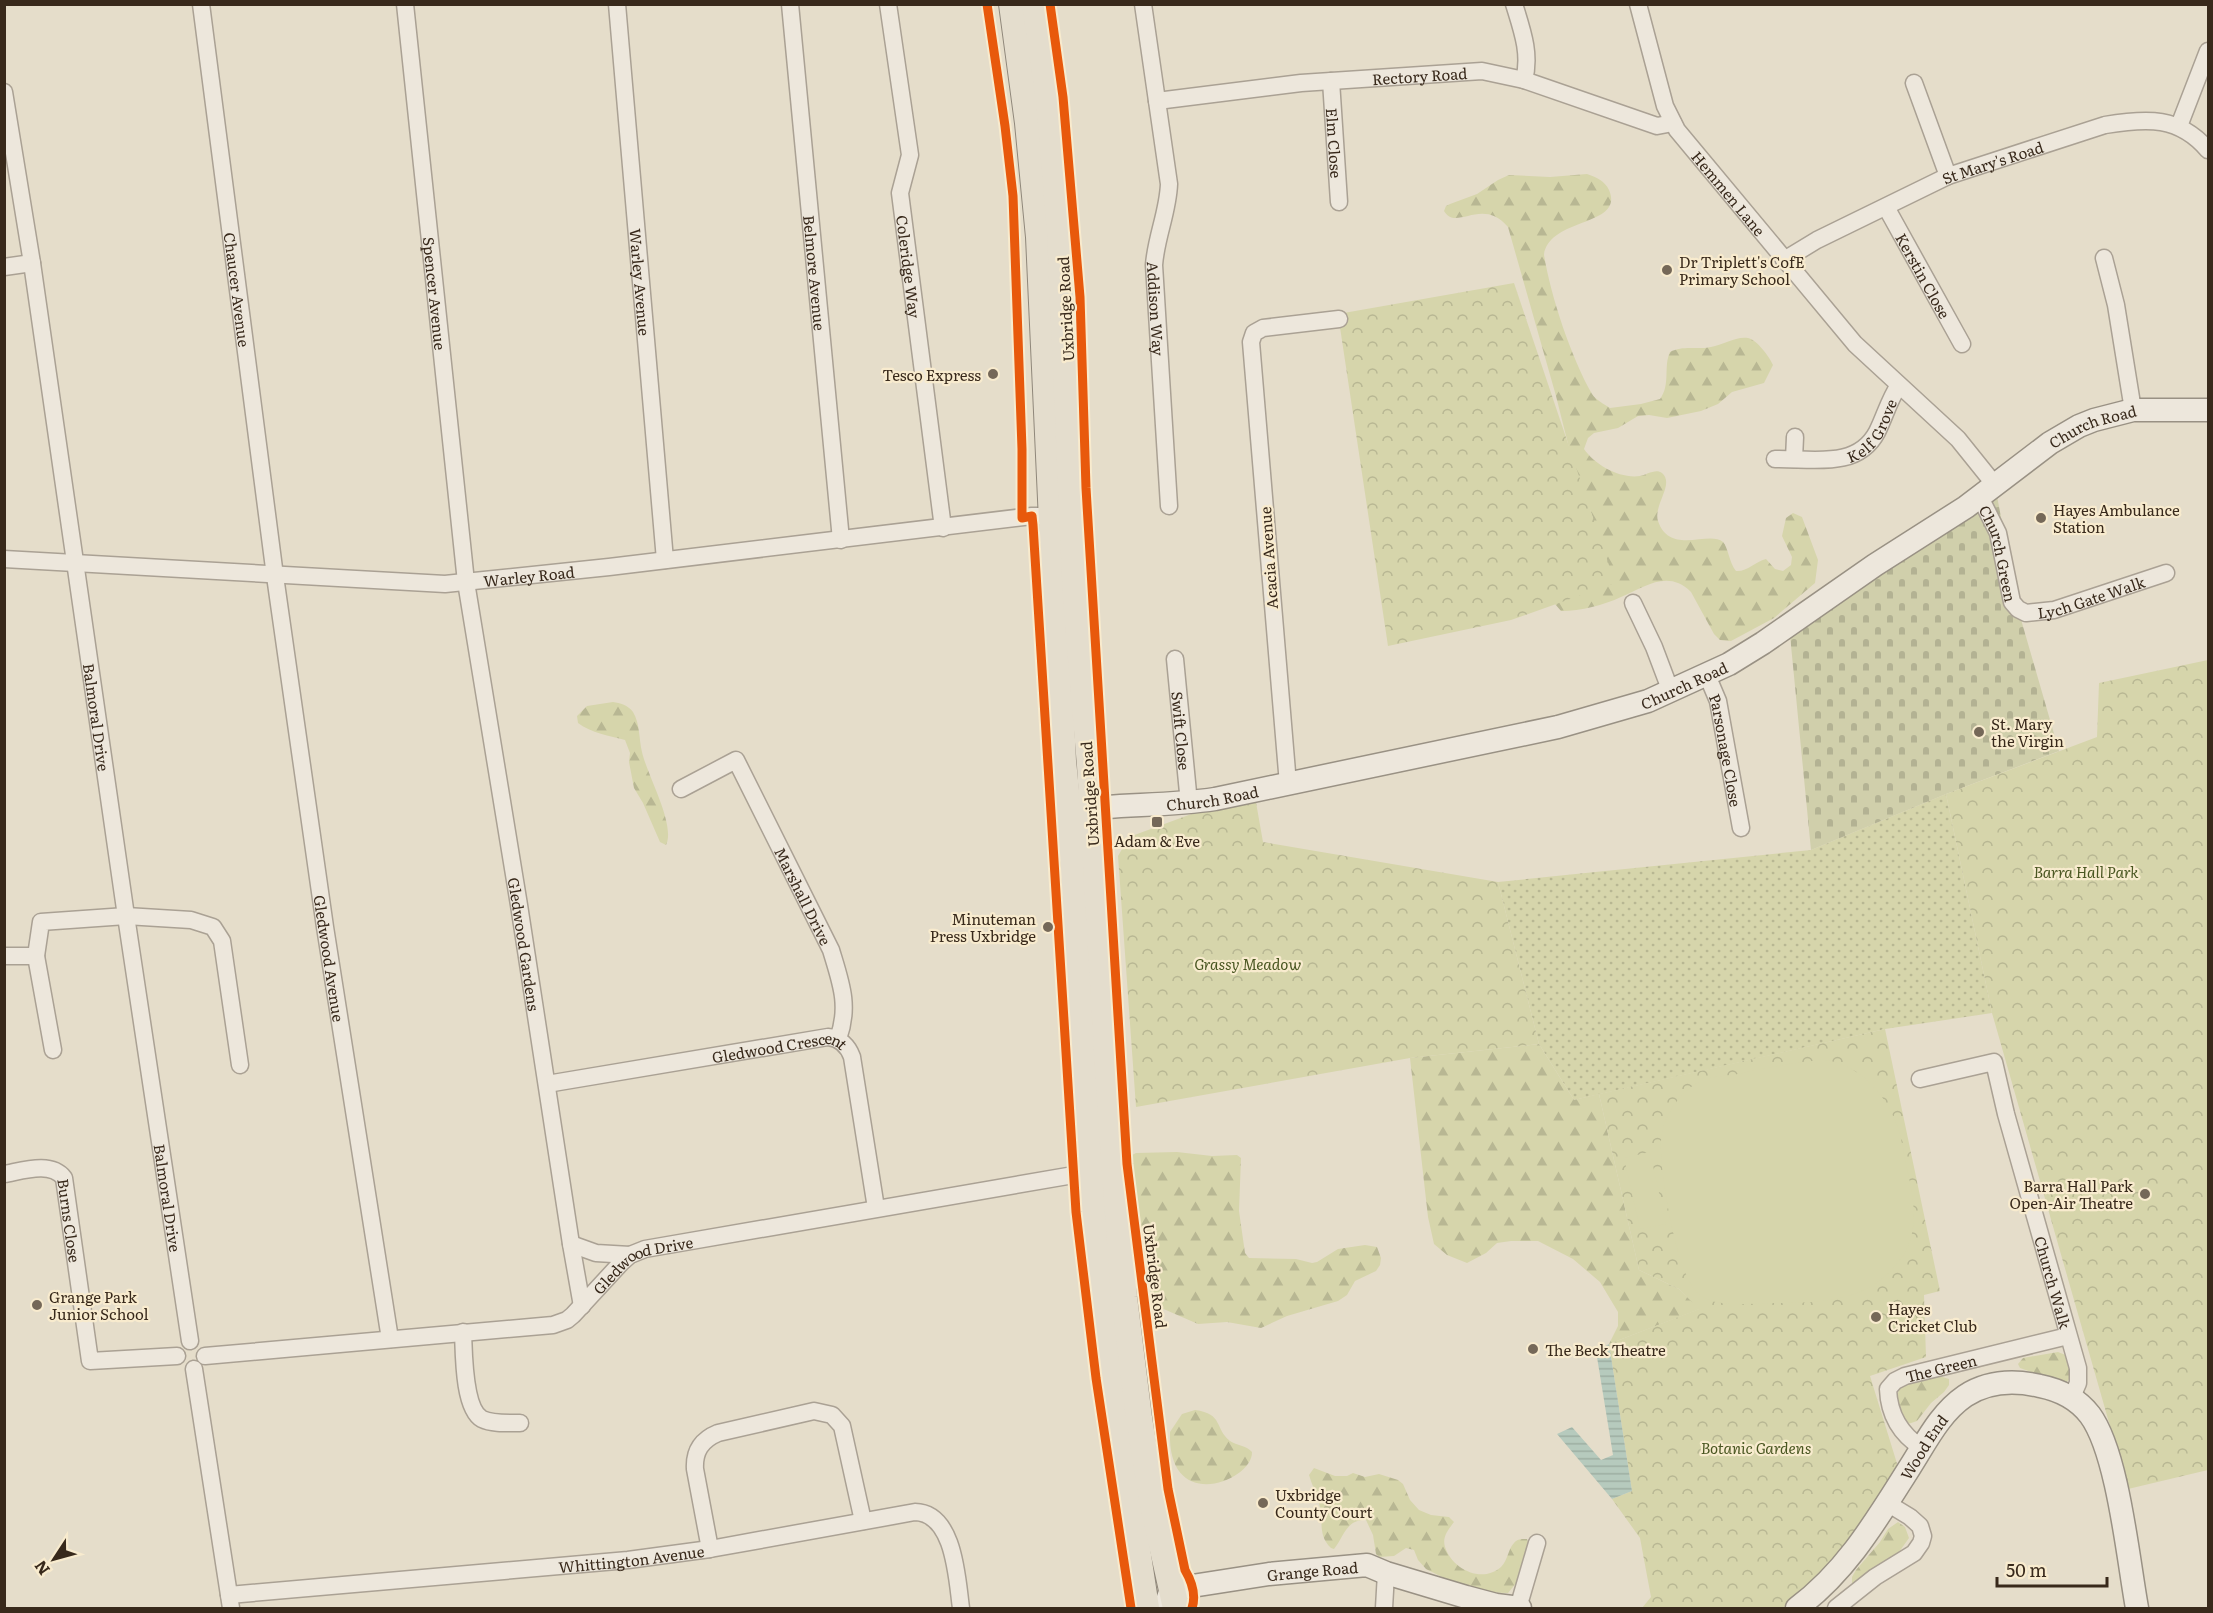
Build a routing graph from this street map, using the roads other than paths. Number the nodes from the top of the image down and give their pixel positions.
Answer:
1 (201, 4) edge
2 (405, 4) edge
3 (617, 4) edge
4 (790, 4) edge
5 (888, 4) edge
6 (1012, 4) edge
7 (1035, 4) edge
8 (1143, 4) edge
9 (1514, 4) edge
10 (1638, 4) edge
11 (2208, 51) edge
12 (1524, 80) junction
13 (1331, 81) junction
14 (1914, 83) dead end
15 (4, 92) edge
16 (1049, 99) junction
17 (1157, 101) junction
18 (7, 118) edge
19 (1028, 123) junction
20 (1673, 123) junction
21 (2179, 126) junction
22 (2208, 150) edge
23 (1947, 176) junction
24 (1339, 202) dead end
25 (1886, 207) junction
26 (2104, 258) dead end
27 (1784, 260) junction
28 (32, 263) junction
29 (4, 267) edge
30 (1339, 319) dead end
31 (1962, 344) dead end
32 (1899, 386) junction
33 (2133, 410) junction
34 (2208, 410) edge
35 (1795, 437) dead end
36 (1775, 459) dead end
37 (1794, 459) junction
38 (1988, 491) junction
39 (1169, 506) dead end
40 (1051, 516) junction
41 (943, 528) junction
42 (841, 540) junction
43 (4, 560) edge
44 (665, 560) junction
45 (75, 565) junction
46 (2166, 573) dead end
47 (275, 576) junction
48 (466, 582) junction
49 (1633, 603) dead end
50 (2018, 609) joint
51 (1175, 659) dead end
52 (1707, 675) junction
53 (1671, 692) junction
54 (1288, 784) junction
55 (681, 789) dead end
56 (1189, 803) junction
57 (1093, 808) junction
58 (1067, 811) junction
59 (1741, 828) dead end
60 (126, 916) junction
61 (4, 956) edge
62 (36, 956) junction
63 (838, 1039) junction
64 (53, 1050) dead end
65 (240, 1065) dead end
66 (1920, 1079) dead end
67 (547, 1084) junction
68 (1103, 1171) junction
69 (4, 1174) edge
70 (876, 1208) junction
71 (571, 1244) junction
72 (630, 1255) junction
73 (582, 1306) junction
74 (463, 1332) junction
75 (2068, 1335) junction
76 (390, 1339) junction
77 (190, 1341) junction
78 (177, 1356) junction
79 (200, 1362) junction
80 (2072, 1397) junction
81 (520, 1423) dead end
82 (1922, 1448) junction
83 (1887, 1503) junction
84 (863, 1521) junction
85 (1537, 1544) dead end
86 (710, 1549) junction
87 (1386, 1573) junction
88 (230, 1602) edge
89 (1171, 1602) edge
90 (961, 1608) edge
91 (1146, 1608) edge
92 (1384, 1608) edge
93 (1519, 1608) edge
94 (1797, 1608) edge
95 (1836, 1608) edge
96 (2137, 1608) edge

1 - 47 street, Chaucer Avenue
2 - 48 street, Spencer Avenue
3 - 44 street, Warley Avenue
4 - 42 street, Belmore Avenue
5 - 41 street, Coleridge Way
6 - 19 main road, Uxbridge Road
7 - 16 main road, Uxbridge Road
8 - 17 street, Addison Way
9 - 12 street
10 - 20 street, Hemmen Lane
11 - 21 street
12 - 13 street, Rectory Road
12 - 20 street, Rectory Road
13 - 17 street, Rectory Road
13 - 24 street, Elm Close
14 - 23 street
15 - 18 street, Balmoral Drive
16 - 19 main road
16 - 57 main road, Uxbridge Road
17 - 39 street, Addison Way
18 - 28 street, Balmoral Drive
19 - 40 main road, Uxbridge Road
20 - 27 street, Hemmen Lane
21 - 22 street, St Mary's Road
21 - 23 street, St Mary's Road
23 - 25 street, St Mary's Road
25 - 27 street, St Mary's Road
25 - 31 street, Kerstin Close
26 - 33 street
27 - 32 street, Hemmen Lane
28 - 29 street
28 - 45 street, Balmoral Drive
30 - 54 street, Acacia Avenue
32 - 37 street, Kelf Grove
32 - 38 street, Hemmen Lane
33 - 34 street, Church Road
33 - 38 street, Church Road
35 - 37 street
36 - 37 street, Kelf Grove
38 - 50 street, Church Green
38 - 52 street, Church Road
40 - 41 street, Warley Road
40 - 58 main road, Uxbridge Road
41 - 42 street, Warley Road
42 - 44 street, Warley Road
43 - 45 street, Warley Road
44 - 48 street, Warley Road
45 - 47 street, Warley Road
45 - 60 street, Balmoral Drive
46 - 50 street, Lych Gate Walk
47 - 48 street, Warley Road
47 - 76 street, Gledwood Avenue
48 - 67 street, Gledwood Gardens
49 - 53 street
51 - 56 street, Swift Close
52 - 53 street, Church Road
52 - 59 street, Parsonage Close
53 - 54 street, Church Road
54 - 56 street, Church Road
55 - 63 street, Marshall Drive
56 - 57 street, Church Road
57 - 58 street, Church Road
57 - 68 main road, Uxbridge Road
58 - 68 main road, Uxbridge Road
60 - 62 street
60 - 65 street
60 - 77 street, Balmoral Drive
61 - 62 street
62 - 64 street
63 - 67 street, Gledwood Crescent
63 - 70 street, Gledwood Crescent
66 - 75 street, Church Walk
67 - 71 street, Gledwood Gardens
68 - 70 street, Gledwood Drive
68 - 89 main road, Uxbridge Road
68 - 91 main road, Uxbridge Road
69 - 78 street, Burns Close
70 - 72 street, Gledwood Drive
71 - 72 street
71 - 73 street, Gledwood Gardens
72 - 73 street, Gledwood Drive
73 - 74 street, Gledwood Drive
74 - 76 street, Gledwood Drive
74 - 81 street
75 - 80 street, Church Walk
75 - 82 street, The Green
76 - 79 street, Gledwood Drive
77 - 78 street
77 - 79 street
78 - 79 street
79 - 88 street
80 - 82 street, Wood End
80 - 96 street, Wood End
82 - 83 street, Wood End
83 - 94 street, Wood End
83 - 95 street
84 - 86 street, Whittington Avenue
84 - 86 street
84 - 90 street, Whittington Avenue
85 - 93 street
86 - 88 street, Whittington Avenue
87 - 89 street, Grange Road
87 - 92 street
87 - 93 street, Grange Road

